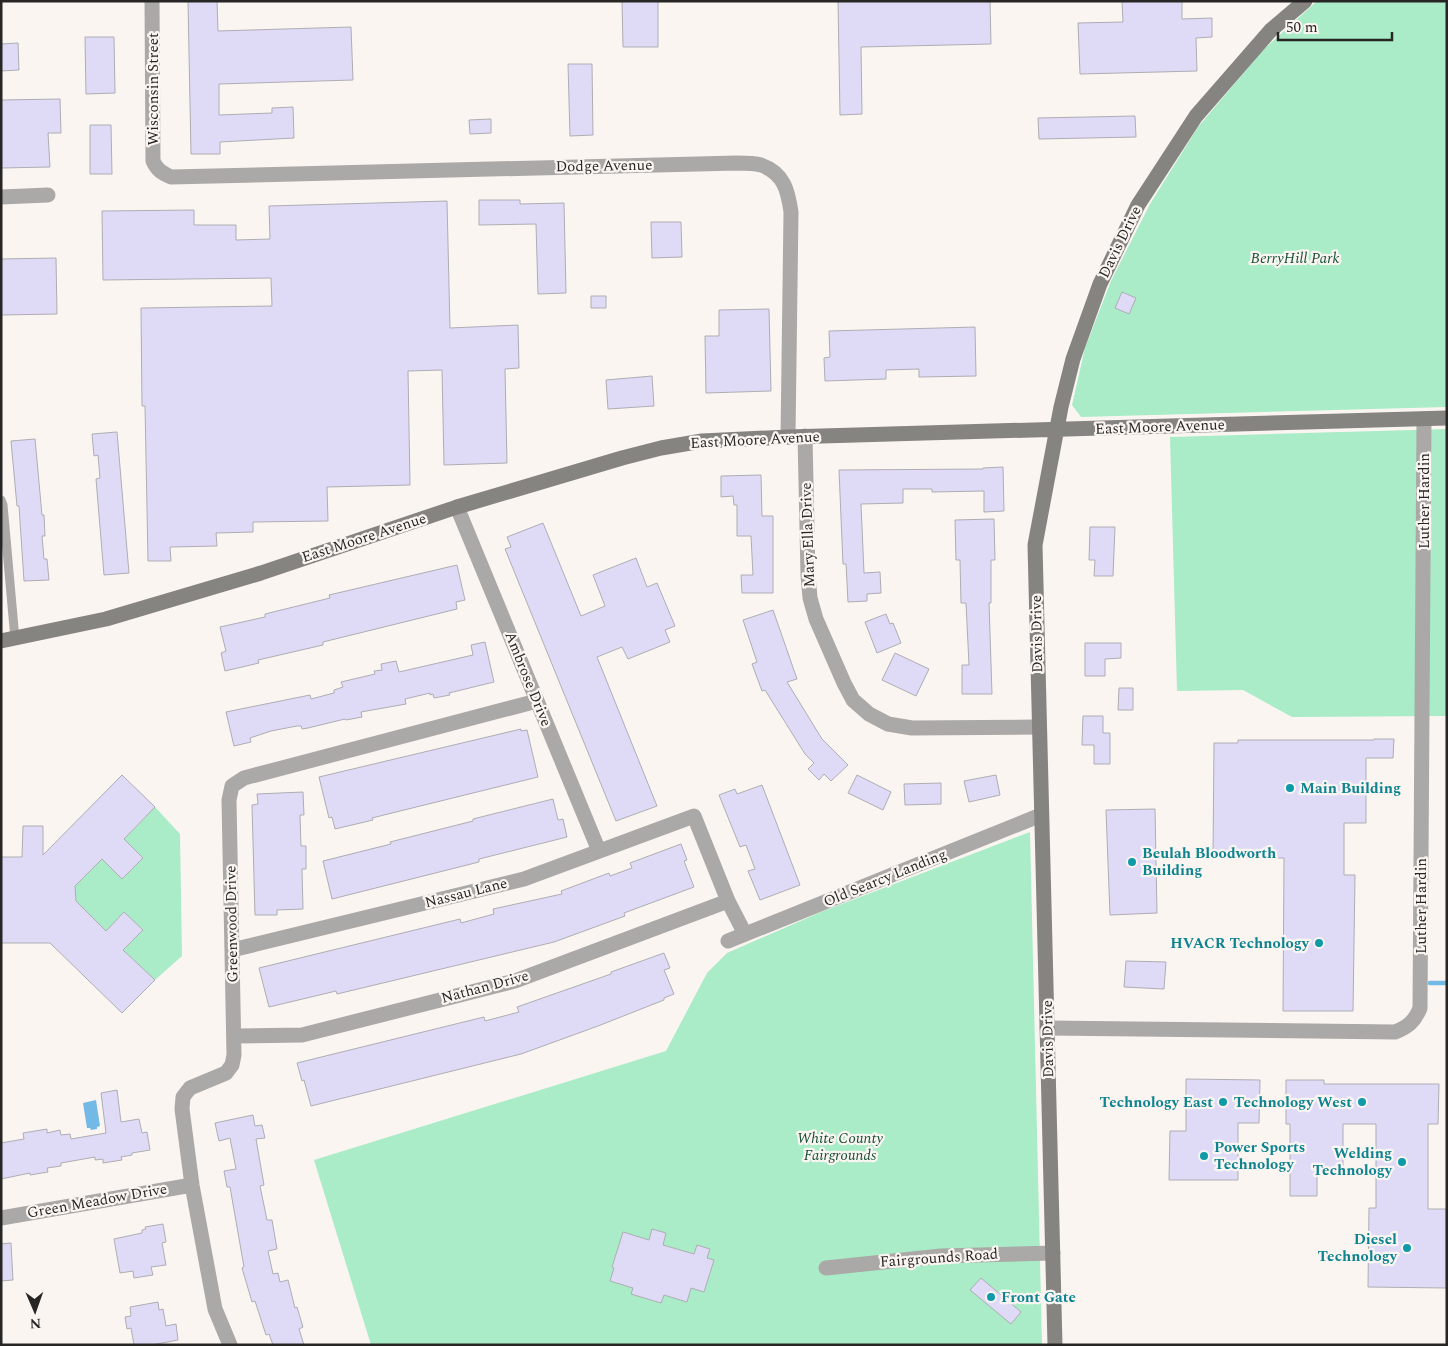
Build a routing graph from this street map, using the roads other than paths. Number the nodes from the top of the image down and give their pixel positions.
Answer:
1 (152, 1) edge
2 (1305, 1) edge
3 (163, 174) joint
4 (48, 195) dead end
5 (1, 196) edge
6 (1447, 418) edge
7 (1424, 419) junction
8 (1057, 430) junction
9 (805, 436) junction
10 (788, 437) junction
11 (1, 500) edge
12 (457, 507) junction
13 (8, 640) edge
14 (537, 701) junction
15 (1039, 726) junction
16 (1041, 815) junction
17 (599, 851) junction
18 (728, 901) junction
19 (745, 934) junction
20 (728, 941) dead end
21 (232, 950) junction
22 (1047, 1028) junction
23 (234, 1036) junction
24 (192, 1185) junction
25 (1, 1218) edge
26 (1053, 1253) junction
27 (826, 1268) dead end
28 (230, 1345) edge
29 (1055, 1345) edge

1 - 3 street, Wisconsin Street
2 - 8 street, Davis Drive
3 - 10 street, Dodge Avenue
4 - 5 street
6 - 7 street, East Moore Avenue
7 - 8 street, East Moore Avenue
7 - 22 street, Luther Hardin
8 - 9 street, East Moore Avenue
8 - 15 street, Davis Drive
9 - 10 street, East Moore Avenue
9 - 15 street, Mary Ella Drive
10 - 12 street, East Moore Avenue
11 - 13 lane
12 - 13 street, East Moore Avenue
12 - 14 street, Ambrose Drive
14 - 17 street, Ambrose Drive
14 - 21 street, Greenwood Drive
15 - 16 street, Davis Drive
16 - 19 street, Old Searcy Landing
16 - 22 street, Davis Drive
17 - 18 street, Nassau Lane
17 - 21 street, Nassau Lane
18 - 19 street
18 - 23 street, Nathan Drive
19 - 20 street, Old Searcy Landing
21 - 23 street, Greenwood Drive
22 - 26 street, Davis Drive
23 - 24 street, Greenwood Drive
24 - 25 street, Green Meadow Drive
24 - 28 street, Greenwood Drive
26 - 27 street, Fairgrounds Road
26 - 29 street, Davis Drive

